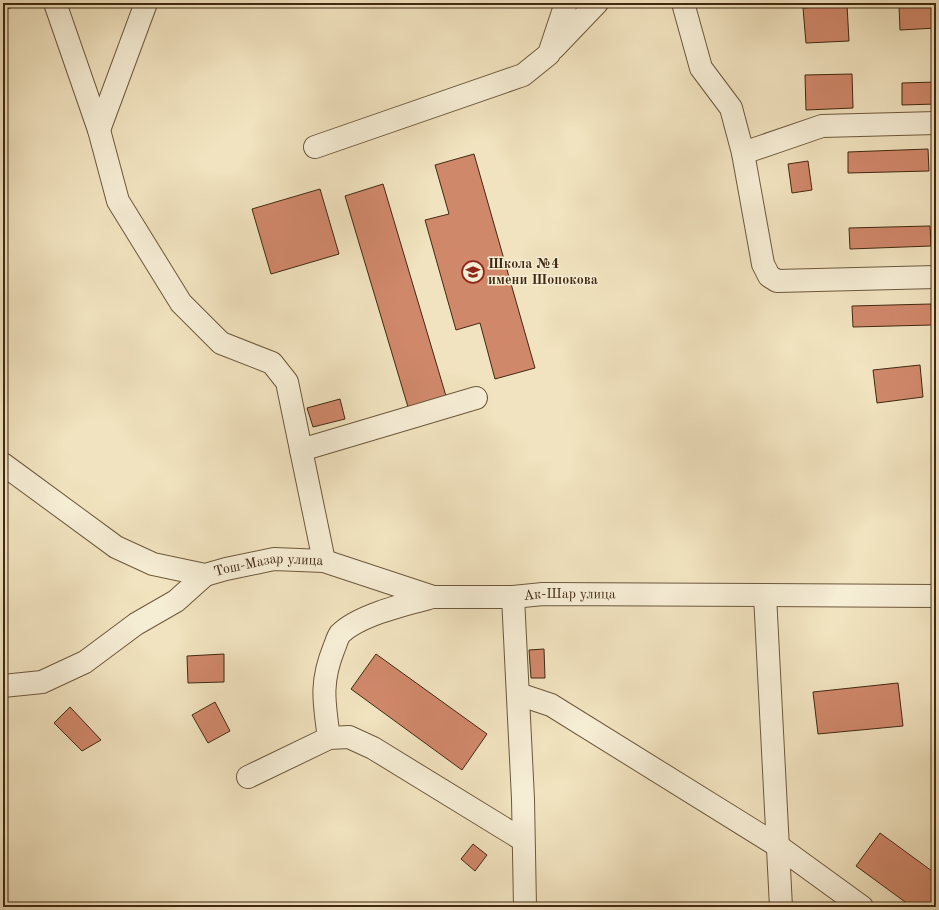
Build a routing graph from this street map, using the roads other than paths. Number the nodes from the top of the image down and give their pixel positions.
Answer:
1 (54, 3) edge
2 (146, 3) edge
3 (566, 3) edge
4 (597, 3) edge
5 (683, 3) edge
6 (549, 54) junction
7 (936, 123) edge
8 (99, 130) junction
9 (315, 147) dead end
10 (743, 153) junction
11 (936, 276) edge
12 (476, 398) dead end
13 (300, 450) junction
14 (3, 464) edge
15 (324, 561) junction
16 (205, 575) junction
17 (765, 595) junction
18 (513, 596) junction
19 (936, 596) edge
20 (433, 597) junction
21 (3, 686) edge
22 (518, 694) junction
23 (329, 738) junction
24 (248, 777) dead end
25 (523, 840) junction
26 (778, 846) junction
27 (525, 907) edge
28 (781, 907) edge
29 (862, 907) edge

1 - 8 street
2 - 8 street
3 - 6 street
4 - 6 street
5 - 10 street
6 - 9 street
7 - 10 street
8 - 13 street
10 - 11 street
12 - 13 street
13 - 15 street
14 - 16 street, Тош-Мазар улица
15 - 16 street, Тош-Мазар улица
15 - 20 street, Тош-Мазар улица
16 - 21 street
17 - 18 street, Ак-Шар улица
17 - 19 street, Ак-Шар улица
17 - 26 street
18 - 20 street, Тош-Мазар улица
18 - 22 street, Ак-Шар улица
20 - 23 street
22 - 25 street, Ак-Шар улица
22 - 26 street
23 - 24 street
23 - 25 street
25 - 27 street, Ак-Шар улица
26 - 28 street
26 - 29 street

